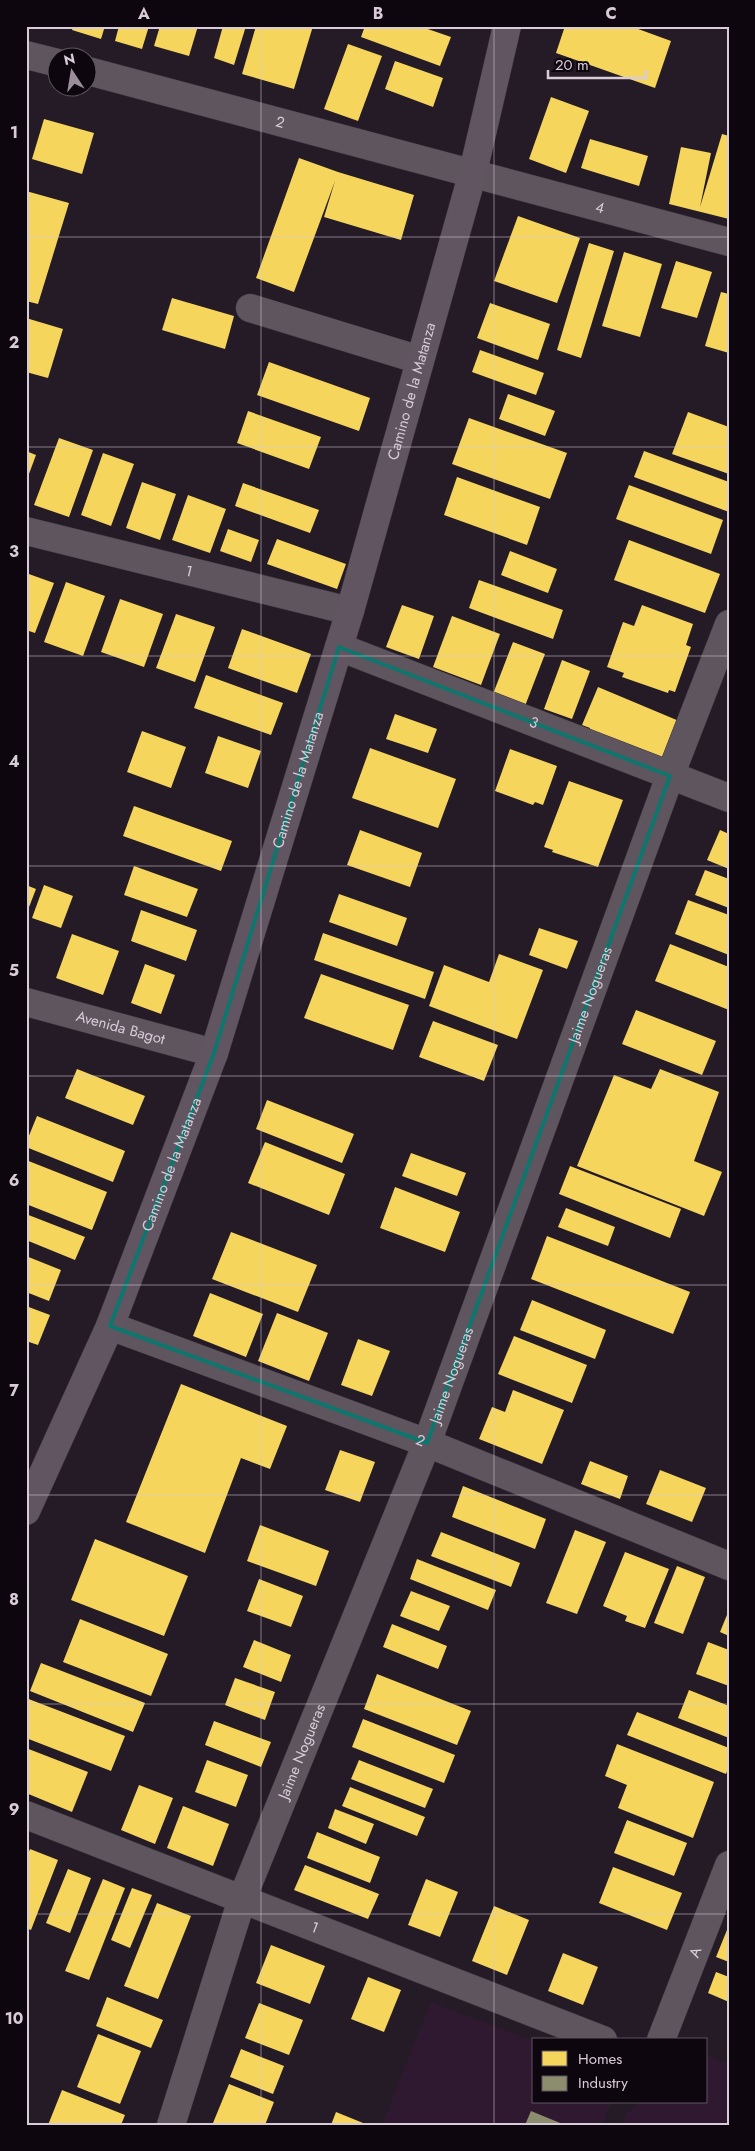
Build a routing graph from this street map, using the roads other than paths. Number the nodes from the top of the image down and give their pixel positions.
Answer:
1 (507, 26) edge
2 (26, 55) edge
3 (48, 60) edge
4 (98, 74) edge
5 (473, 172) junction
6 (729, 242) edge
7 (250, 308) dead end
8 (420, 360) junction
9 (26, 531) edge
10 (350, 612) junction
11 (729, 624) edge
12 (339, 646) junction
13 (670, 776) junction
14 (729, 798) edge
15 (26, 1002) edge
16 (214, 1053) junction
17 (110, 1326) junction
18 (427, 1443) junction
19 (26, 1511) edge
20 (729, 1566) edge
21 (26, 1815) edge
22 (729, 1865) edge
23 (242, 1898) junction
24 (598, 2038) edge
25 (662, 2038) edge
26 (171, 2125) edge

1 - 5 main road, Camino de la Matanza
2 - 3 street
4 - 5 street, 2
5 - 6 street, 4
5 - 8 main road, Camino de la Matanza
7 - 8 street
8 - 10 main road, Camino de la Matanza
9 - 10 street, 1
10 - 12 main road, Camino de la Matanza
11 - 13 street, Jaime Nogueras
12 - 13 street, 3
12 - 16 main road, Camino de la Matanza
13 - 14 street, 3
13 - 18 street, Jaime Nogueras
15 - 16 street, Avenida Bagot
16 - 17 main road, Camino de la Matanza
17 - 18 street, 2
17 - 19 main road, Camino de la Matanza
18 - 20 street, 2
18 - 23 street, Jaime Nogueras
21 - 23 street, 1
22 - 25 street, A
23 - 24 street, 1
23 - 26 street, Jaime Nogueras

